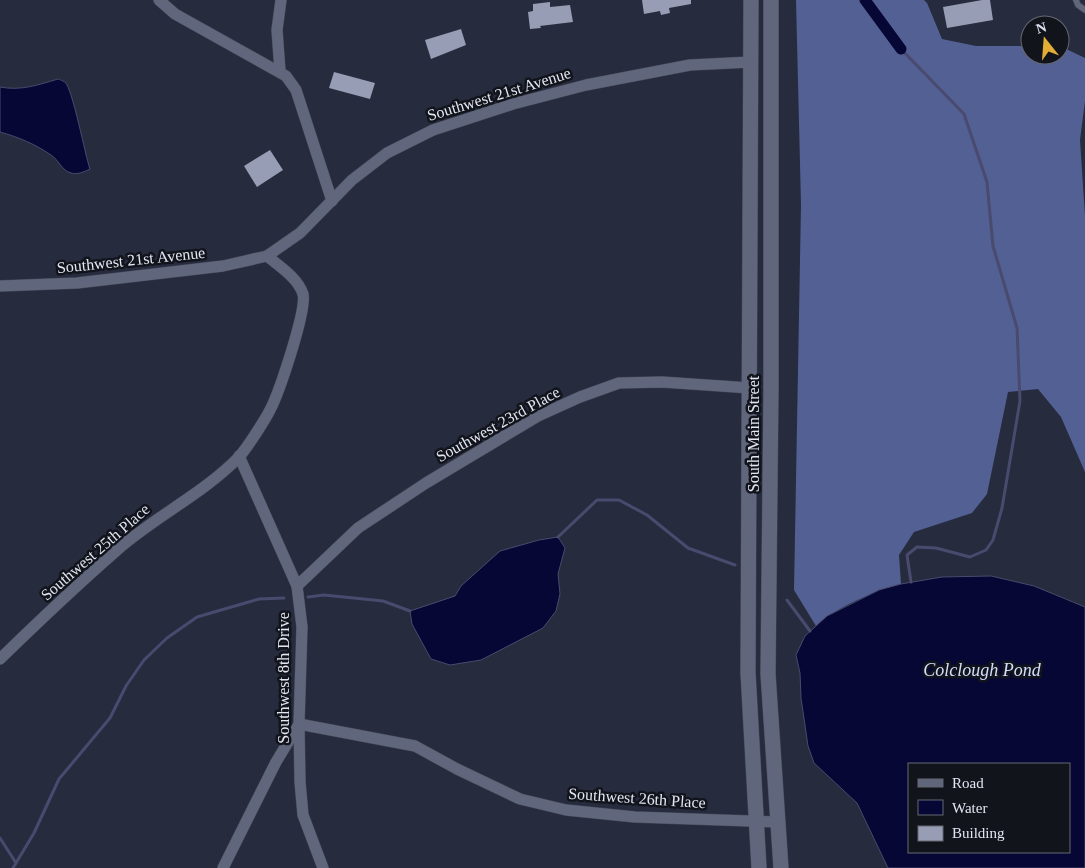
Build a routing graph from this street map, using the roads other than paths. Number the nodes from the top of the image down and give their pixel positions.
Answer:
1 (159, 0) edge
2 (280, 0) edge
3 (751, 0) edge
4 (771, 0) edge
5 (1076, 0) edge
6 (1085, 10) edge
7 (751, 62) junction
8 (771, 64) junction
9 (280, 71) junction
10 (332, 201) junction
11 (267, 256) junction
12 (0, 286) edge
13 (750, 388) junction
14 (771, 389) junction
15 (239, 456) junction
16 (297, 586) junction
17 (0, 659) edge
18 (299, 724) junction
19 (757, 821) junction
20 (778, 822) junction
21 (223, 868) edge
22 (323, 868) edge
23 (759, 868) edge
24 (781, 868) edge

1 - 9 street
2 - 9 street
3 - 7 main road, South Main Street
4 - 8 main road, South Main Street
5 - 6 lane
7 - 8 main road
7 - 10 street, Southwest 21st Avenue
7 - 13 main road, South Main Street
8 - 14 main road, South Main Street
9 - 10 street
10 - 11 street, Southwest 21st Avenue
11 - 12 street, Southwest 21st Avenue
11 - 15 street
13 - 14 main road
13 - 16 street, Southwest 23rd Place
13 - 19 main road, South Main Street
14 - 20 main road, South Main Street
15 - 16 street, Southwest 8th Drive
15 - 17 street, Southwest 25th Place
16 - 18 street, Southwest 8th Drive
18 - 19 street, Southwest 26th Place
18 - 21 street
18 - 22 street, Southwest 8th Drive
19 - 20 street, Southwest 26th Place
19 - 23 main road, South Main Street
20 - 24 main road, South Main Street

